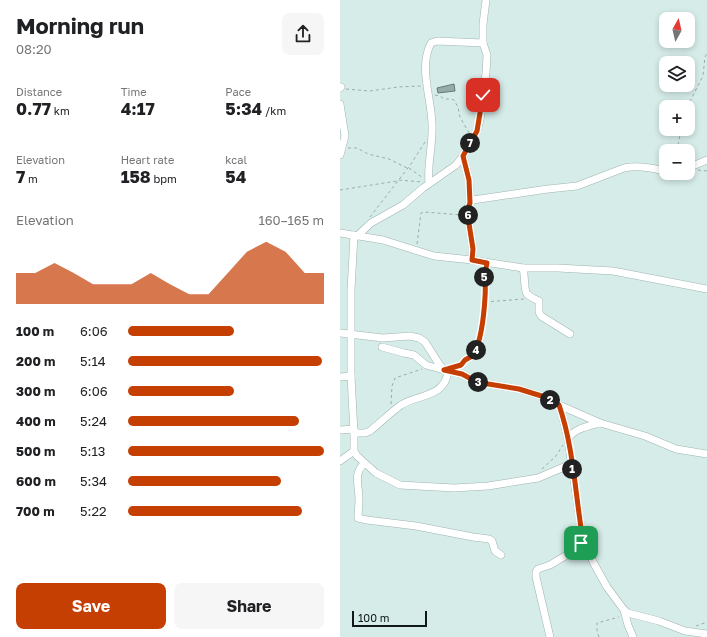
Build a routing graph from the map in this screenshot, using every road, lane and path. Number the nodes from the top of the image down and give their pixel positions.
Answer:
1 (486, 0) edge
2 (483, 43) junction
3 (707, 53) edge
4 (427, 86) junction
5 (340, 88) edge
6 (429, 97) junction
7 (691, 100) edge
8 (340, 104) edge
9 (431, 136) junction
10 (472, 140) junction
11 (341, 152) edge
12 (463, 156) junction
13 (707, 160) edge
14 (695, 165) edge
15 (408, 168) junction
16 (659, 170) edge
17 (398, 181) junction
18 (429, 184) junction
19 (340, 190) edge
20 (470, 203) junction
21 (467, 211) junction
22 (364, 228) junction
23 (340, 233) edge
24 (355, 235) junction
25 (416, 252) junction
26 (472, 260) junction
27 (487, 263) junction
28 (523, 268) junction
29 (707, 289) edge
30 (532, 297) junction
31 (485, 302) junction
32 (340, 333) edge
33 (570, 334) dead end
34 (352, 335) junction
35 (382, 346) dead end
36 (432, 368) junction
37 (449, 369) junction
38 (352, 376) junction
39 (340, 377) edge
40 (559, 405) junction
41 (392, 412) junction
42 (600, 423) junction
43 (340, 430) edge
44 (354, 431) junction
45 (568, 439) junction
46 (354, 451) junction
47 (707, 454) edge
48 (340, 461) edge
49 (364, 464) junction
50 (571, 464) junction
51 (540, 471) dead end
52 (582, 534) junction
53 (501, 555) dead end
54 (625, 613) junction
55 (674, 627) junction
56 (707, 634) edge
57 (550, 637) edge
58 (599, 637) edge
59 (633, 637) edge
60 (682, 637) edge

1 - 2 street
2 - 4 street
2 - 10 street
3 - 7 path
4 - 5 path
4 - 6 street
6 - 9 street
6 - 10 path
8 - 11 street
9 - 15 path
9 - 18 street
10 - 12 street
11 - 15 path
12 - 18 street
12 - 20 street
13 - 14 street
15 - 17 path
15 - 17 path
16 - 20 street
17 - 19 path
17 - 22 path
18 - 22 street
20 - 21 street
21 - 25 path
21 - 26 street
22 - 24 street
23 - 24 street
24 - 25 street
24 - 34 street
25 - 26 street
26 - 27 street
27 - 28 street
27 - 31 path
28 - 29 street
28 - 30 street
30 - 31 path
30 - 33 street
31 - 37 path
32 - 34 street
34 - 37 street
34 - 38 street
35 - 36 street
36 - 37 street
36 - 41 path
37 - 40 street
37 - 41 street
38 - 39 street
38 - 44 street
40 - 42 street
40 - 45 street
41 - 44 street
42 - 45 street
42 - 47 street
43 - 44 street
44 - 46 street
45 - 50 street
45 - 51 path
46 - 48 street
46 - 49 street
49 - 50 street
49 - 53 street
50 - 52 street
52 - 54 street
52 - 57 street
54 - 55 street
54 - 58 path
54 - 59 street
55 - 56 street
55 - 60 street

